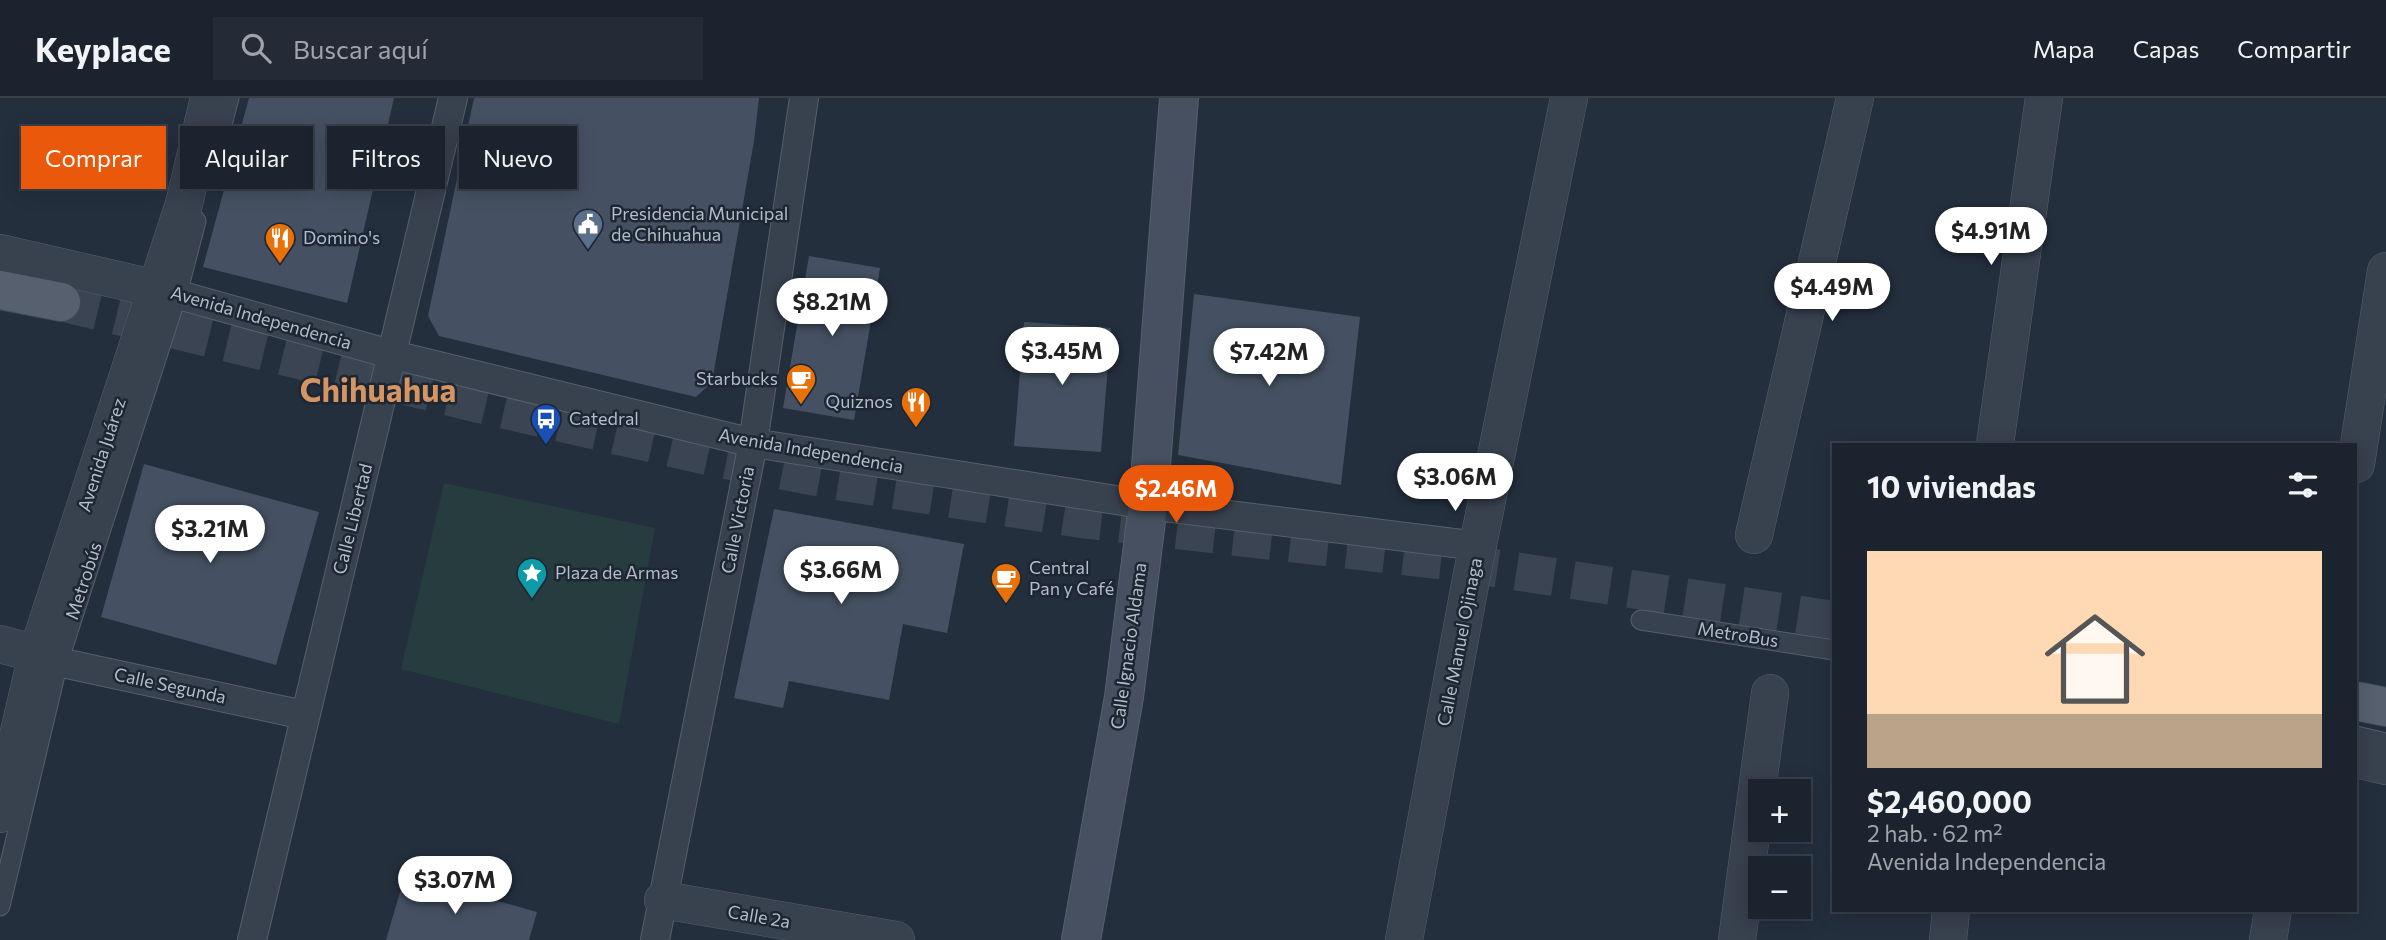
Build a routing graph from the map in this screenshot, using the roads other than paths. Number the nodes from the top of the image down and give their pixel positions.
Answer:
1 (209, 98) edge
2 (229, 98) edge
3 (453, 98) edge
4 (804, 98) edge
5 (1179, 98) edge
6 (1569, 98) edge
7 (1855, 98) edge
8 (2044, 98) edge
9 (0, 253) edge
10 (2386, 271) edge
11 (0, 290) edge
12 (167, 291) junction
13 (61, 302) tunnel mouth
14 (394, 355) junction
15 (753, 443) junction
16 (1995, 443) edge
17 (2357, 458) edge
18 (1149, 505) junction
19 (1754, 535) dead end
20 (1478, 546) junction
21 (1641, 620) dead end
22 (0, 644) edge
23 (1832, 650) edge
24 (48, 658) junction
25 (1770, 693) dead end
26 (2357, 701) edge
27 (2386, 707) edge
28 (304, 715) junction
29 (2357, 736) edge
30 (2386, 743) edge
31 (2357, 759) edge
32 (2386, 766) edge
33 (0, 814) edge
34 (663, 900) junction
35 (0, 906) edge
36 (1951, 912) edge
37 (2273, 912) edge
38 (252, 940) edge
39 (655, 940) edge
40 (896, 940) edge
41 (1080, 940) edge
42 (1404, 940) edge
43 (1737, 940) edge
44 (1948, 940) edge
45 (2268, 940) edge

1 - 12 street, Avenida Juárez
2 - 12 lane
3 - 14 street, Calle Libertad
4 - 15 street, Calle Victoria
5 - 18 main road, Calle Ignacio Aldama
6 - 20 street, Calle Manuel Ojinaga
7 - 19 street
8 - 16 street
9 - 12 street
10 - 17 street
11 - 13 main road
12 - 14 street, Avenida Independencia
12 - 24 street, Avenida Juárez
14 - 15 street, Avenida Independencia
14 - 28 street, Calle Libertad
15 - 18 street, Avenida Independencia
15 - 34 street, Calle Victoria
18 - 20 street, Avenida Independencia
18 - 41 main road, Calle Ignacio Aldama
20 - 42 street, Calle Manuel Ojinaga
21 - 23 lane, MetroBus
22 - 24 street
24 - 28 street, Calle Segunda
24 - 33 street, Avenida Juárez
24 - 35 lane
25 - 43 street
26 - 27 main road
28 - 38 street, Calle Libertad
29 - 30 lane
31 - 32 street
34 - 39 street, Calle Victoria
34 - 40 street, Calle 2a
36 - 44 street
37 - 45 street

